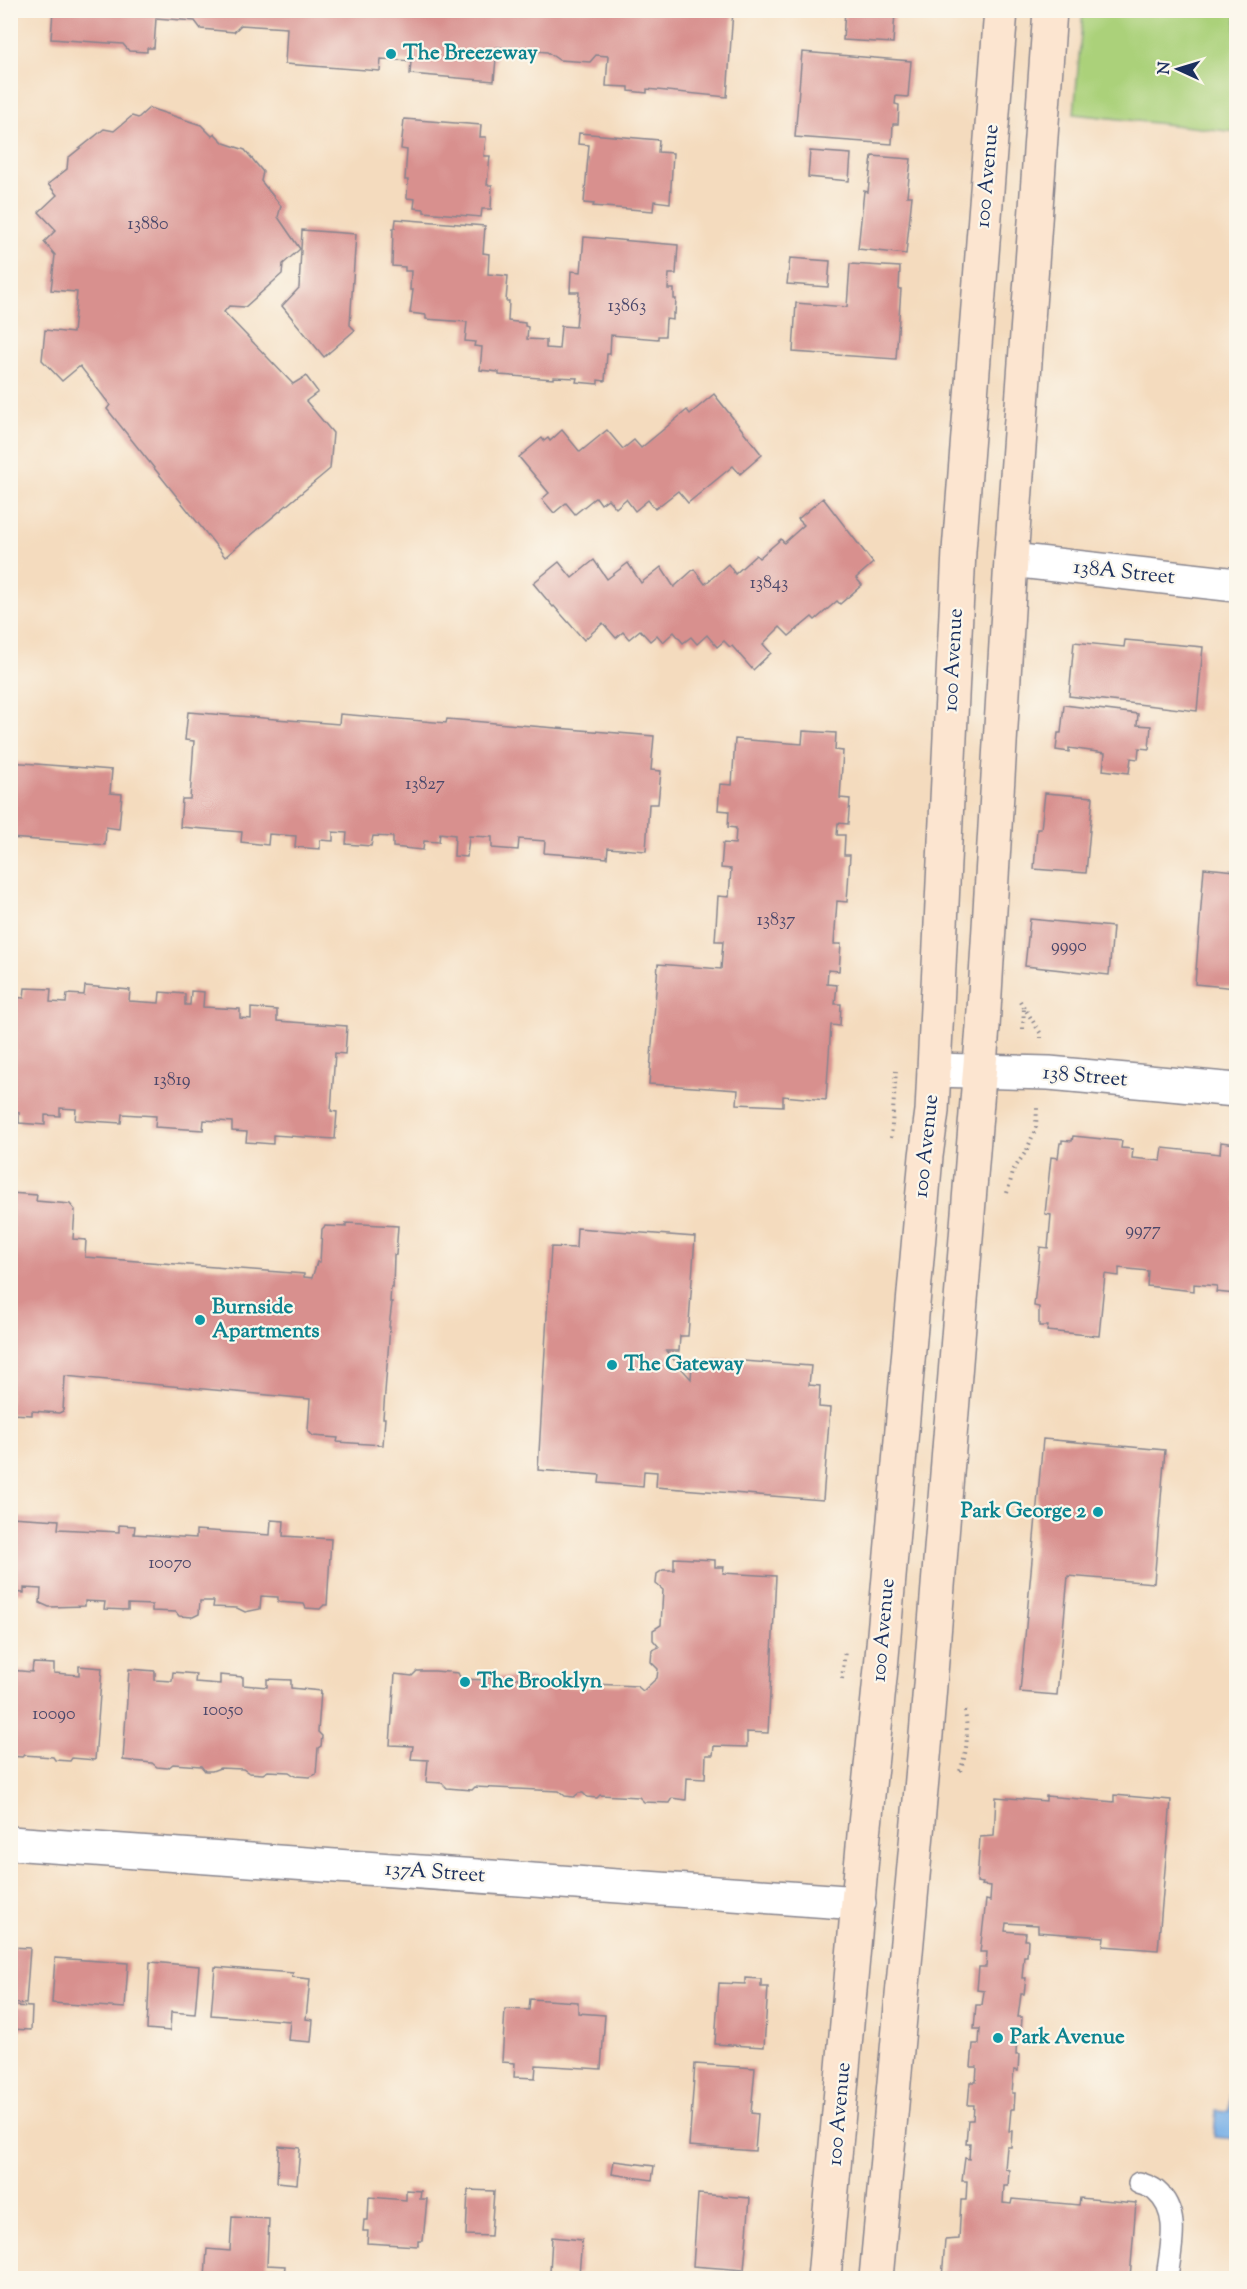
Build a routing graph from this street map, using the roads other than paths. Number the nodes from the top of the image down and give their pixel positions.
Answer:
1 (1001, 10) edge
2 (1050, 10) edge
3 (1011, 560) junction
4 (1236, 585) edge
5 (934, 1070) junction
6 (980, 1071) junction
7 (1236, 1090) edge
8 (10, 1843) edge
9 (859, 1903) junction
10 (1139, 2182) dead end
11 (824, 2278) edge
12 (876, 2278) edge
13 (1167, 2278) edge

1 - 5 main road, 100 Avenue
2 - 3 main road
3 - 4 street, 138A Street
3 - 6 main road
5 - 6 street, 138 Street
5 - 9 main road, 100 Avenue
6 - 7 street, 138 Street
6 - 12 main road
8 - 9 street, 137A Street
9 - 11 main road, 100 Avenue
10 - 13 lane

